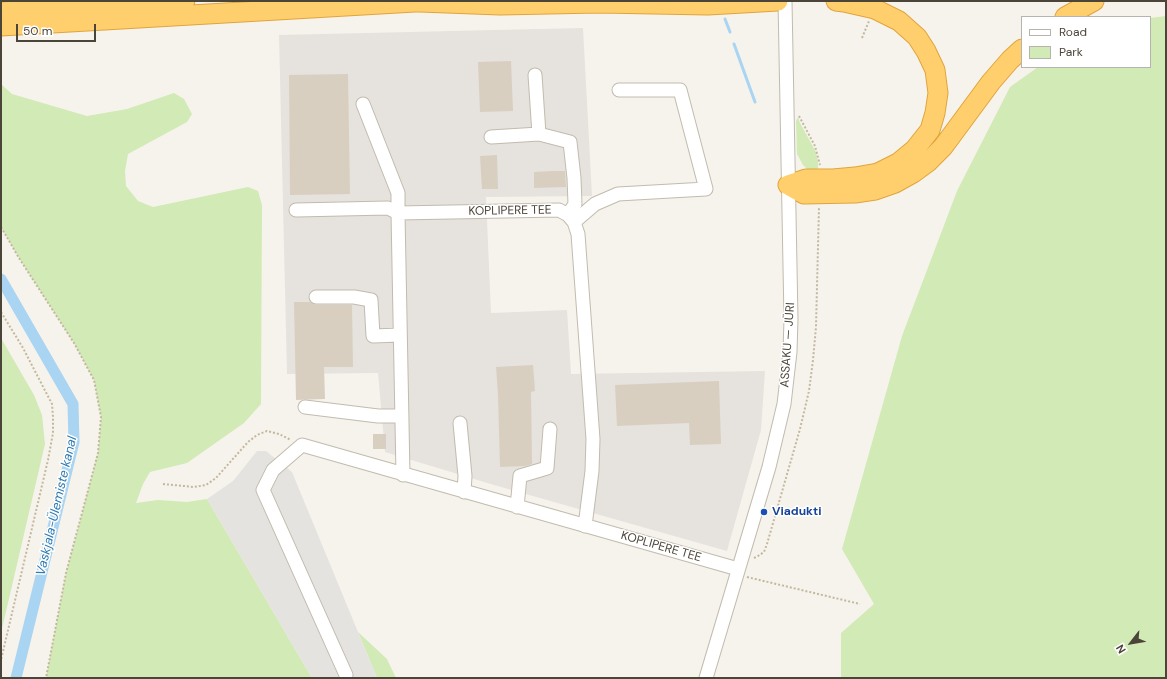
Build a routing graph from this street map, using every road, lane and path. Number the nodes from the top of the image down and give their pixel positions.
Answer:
1 (185, 1) edge
2 (425, 1) edge
3 (778, 1) edge
4 (785, 1) edge
5 (836, 1) edge
6 (1094, 1) edge
7 (302, 5) edge
8 (1, 12) edge
9 (1067, 16) edge
10 (1, 26) edge
11 (1021, 50) edge
12 (535, 76) dead end
13 (619, 90) dead end
14 (363, 104) dead end
15 (798, 110) dead end
16 (539, 134) junction
17 (491, 137) dead end
18 (820, 168) dead end
19 (788, 185) junction
20 (296, 210) dead end
21 (398, 213) junction
22 (571, 219) junction
23 (819, 219) dead end
24 (1, 227) edge
25 (316, 297) dead end
26 (1, 312) edge
27 (400, 335) junction
28 (305, 407) dead end
29 (402, 416) junction
30 (460, 423) dead end
31 (550, 429) dead end
32 (302, 446) junction
33 (403, 475) junction
34 (163, 484) dead end
35 (464, 492) junction
36 (517, 507) junction
37 (585, 526) junction
38 (738, 567) junction
39 (860, 604) dead end
40 (1, 660) edge
41 (346, 675) dead end
42 (46, 678) edge
43 (706, 678) edge

1 - 8 highway
2 - 3 highway
2 - 7 highway
4 - 19 street, ASSAKU — JÜRI
5 - 19 highway
6 - 9 highway
7 - 10 highway
11 - 19 highway
12 - 16 street
13 - 22 street
14 - 21 street
15 - 18 path
16 - 17 street
16 - 22 street
19 - 38 street, ASSAKU — JÜRI
20 - 21 street, KOPLIPERE TEE
21 - 22 street, KOPLIPERE TEE
21 - 27 street
22 - 37 street
23 - 38 path
24 - 42 path
25 - 27 street
26 - 40 path
27 - 29 street
28 - 29 street
29 - 33 street
30 - 35 street
31 - 36 street
32 - 33 street, KOPLIPERE TEE
32 - 34 path
32 - 41 street
33 - 35 street, KOPLIPERE TEE
35 - 36 street, KOPLIPERE TEE
36 - 37 street, KOPLIPERE TEE
37 - 38 street, KOPLIPERE TEE
38 - 39 path
38 - 43 street, ASSAKU — JÜRI

